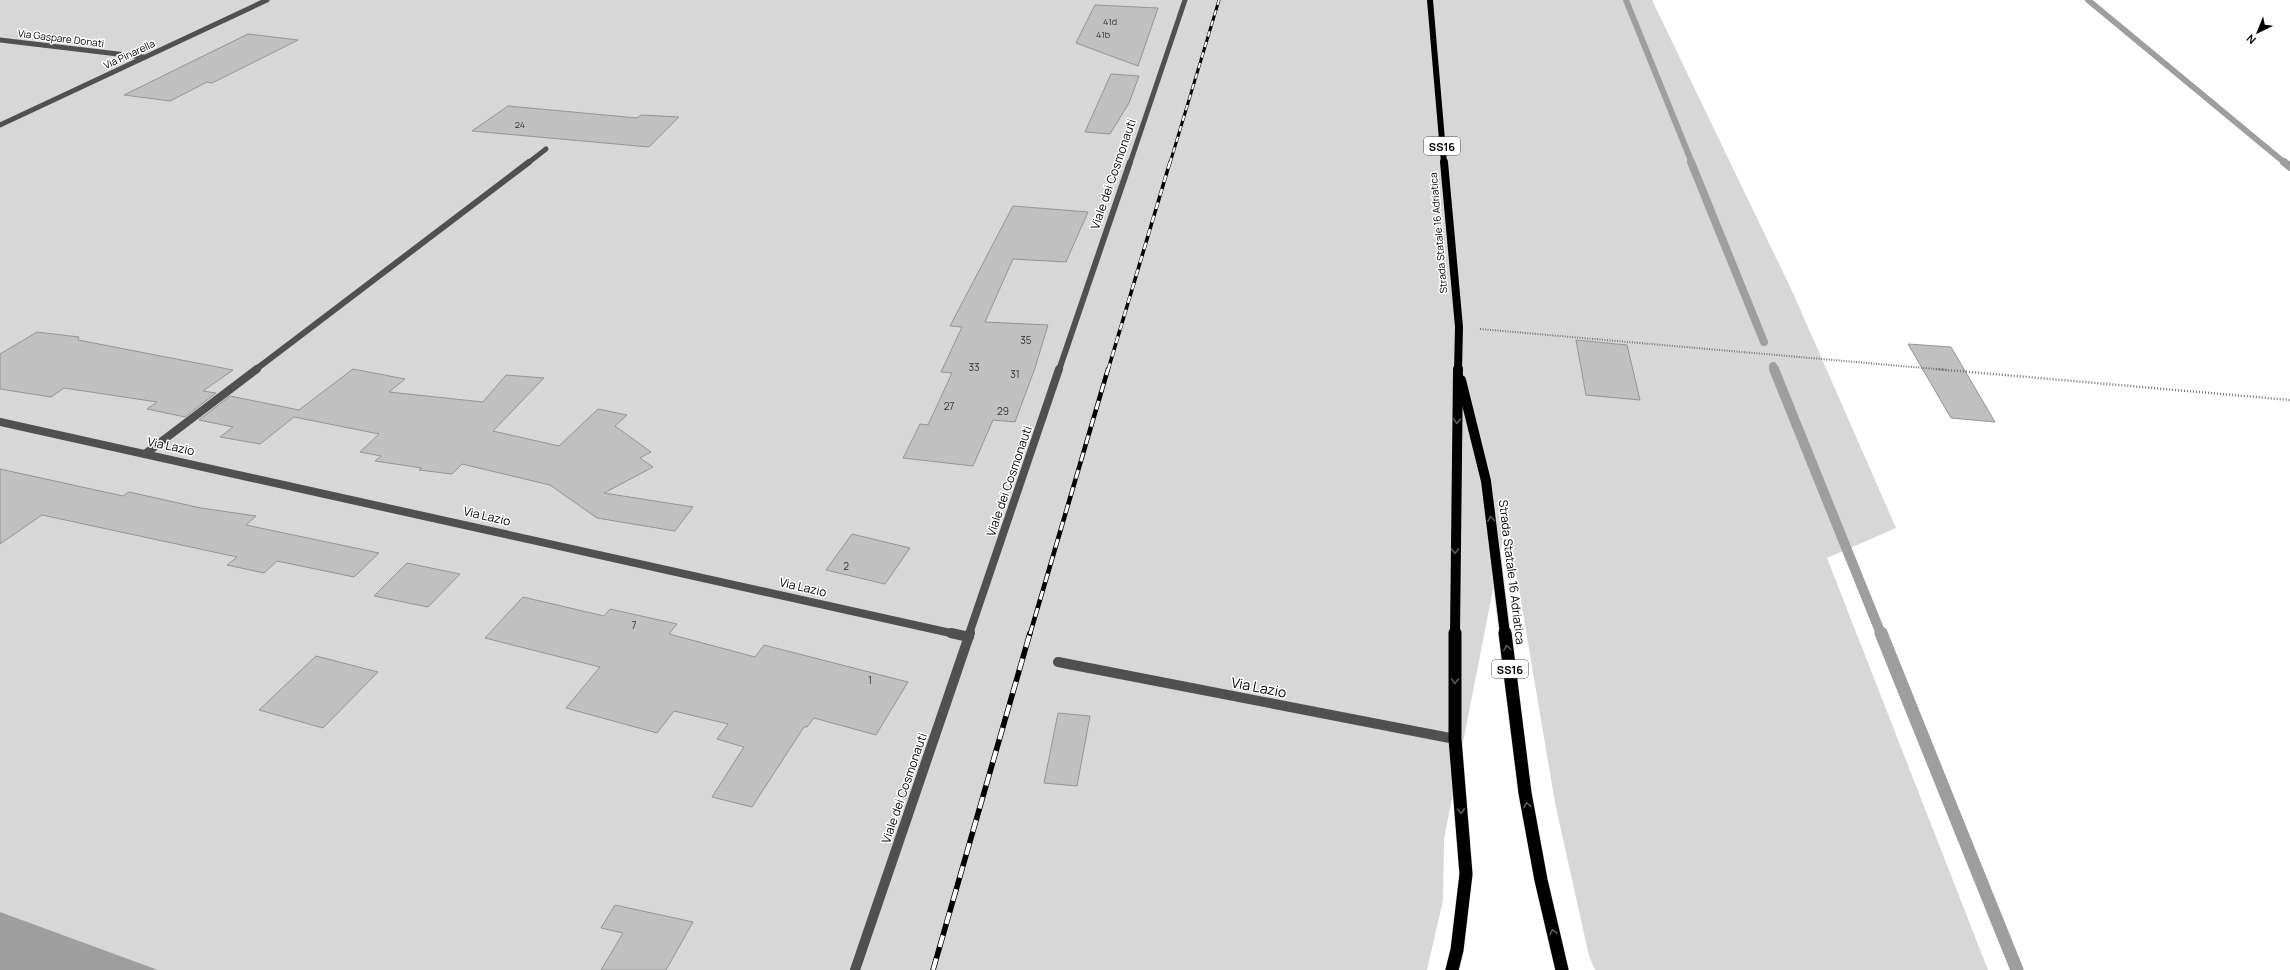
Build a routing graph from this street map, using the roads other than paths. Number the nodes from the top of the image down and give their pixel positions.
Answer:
1 (267, 0) edge
2 (1185, 0) edge
3 (1430, 0) edge
4 (0, 40) edge
5 (143, 57) junction
6 (0, 125) edge
7 (546, 149) dead end
8 (1458, 368) junction
9 (0, 422) edge
10 (145, 454) junction
11 (968, 637) junction
12 (1058, 662) dead end
13 (1455, 740) junction
14 (855, 970) edge
15 (1452, 970) edge
16 (1562, 970) edge

1 - 5 street, Via Pinarella
2 - 11 street, Viale dei Cosmonauti
3 - 8 main road, Strada Statale 16 Adriatica / SS16
4 - 5 street, Via Gaspare Donati
5 - 6 street, Via Pinarella
7 - 10 street
8 -> 13 main road, Strada Statale 16 Adriatica / SS16
16 -> 8 main road, Strada Statale 16 Adriatica / SS16
9 - 10 street, Via Lazio
10 - 11 street, Via Lazio
11 - 14 street, Viale dei Cosmonauti
12 - 13 street, Via Lazio
13 -> 15 main road, Strada Statale 16 Adriatica / SS16

